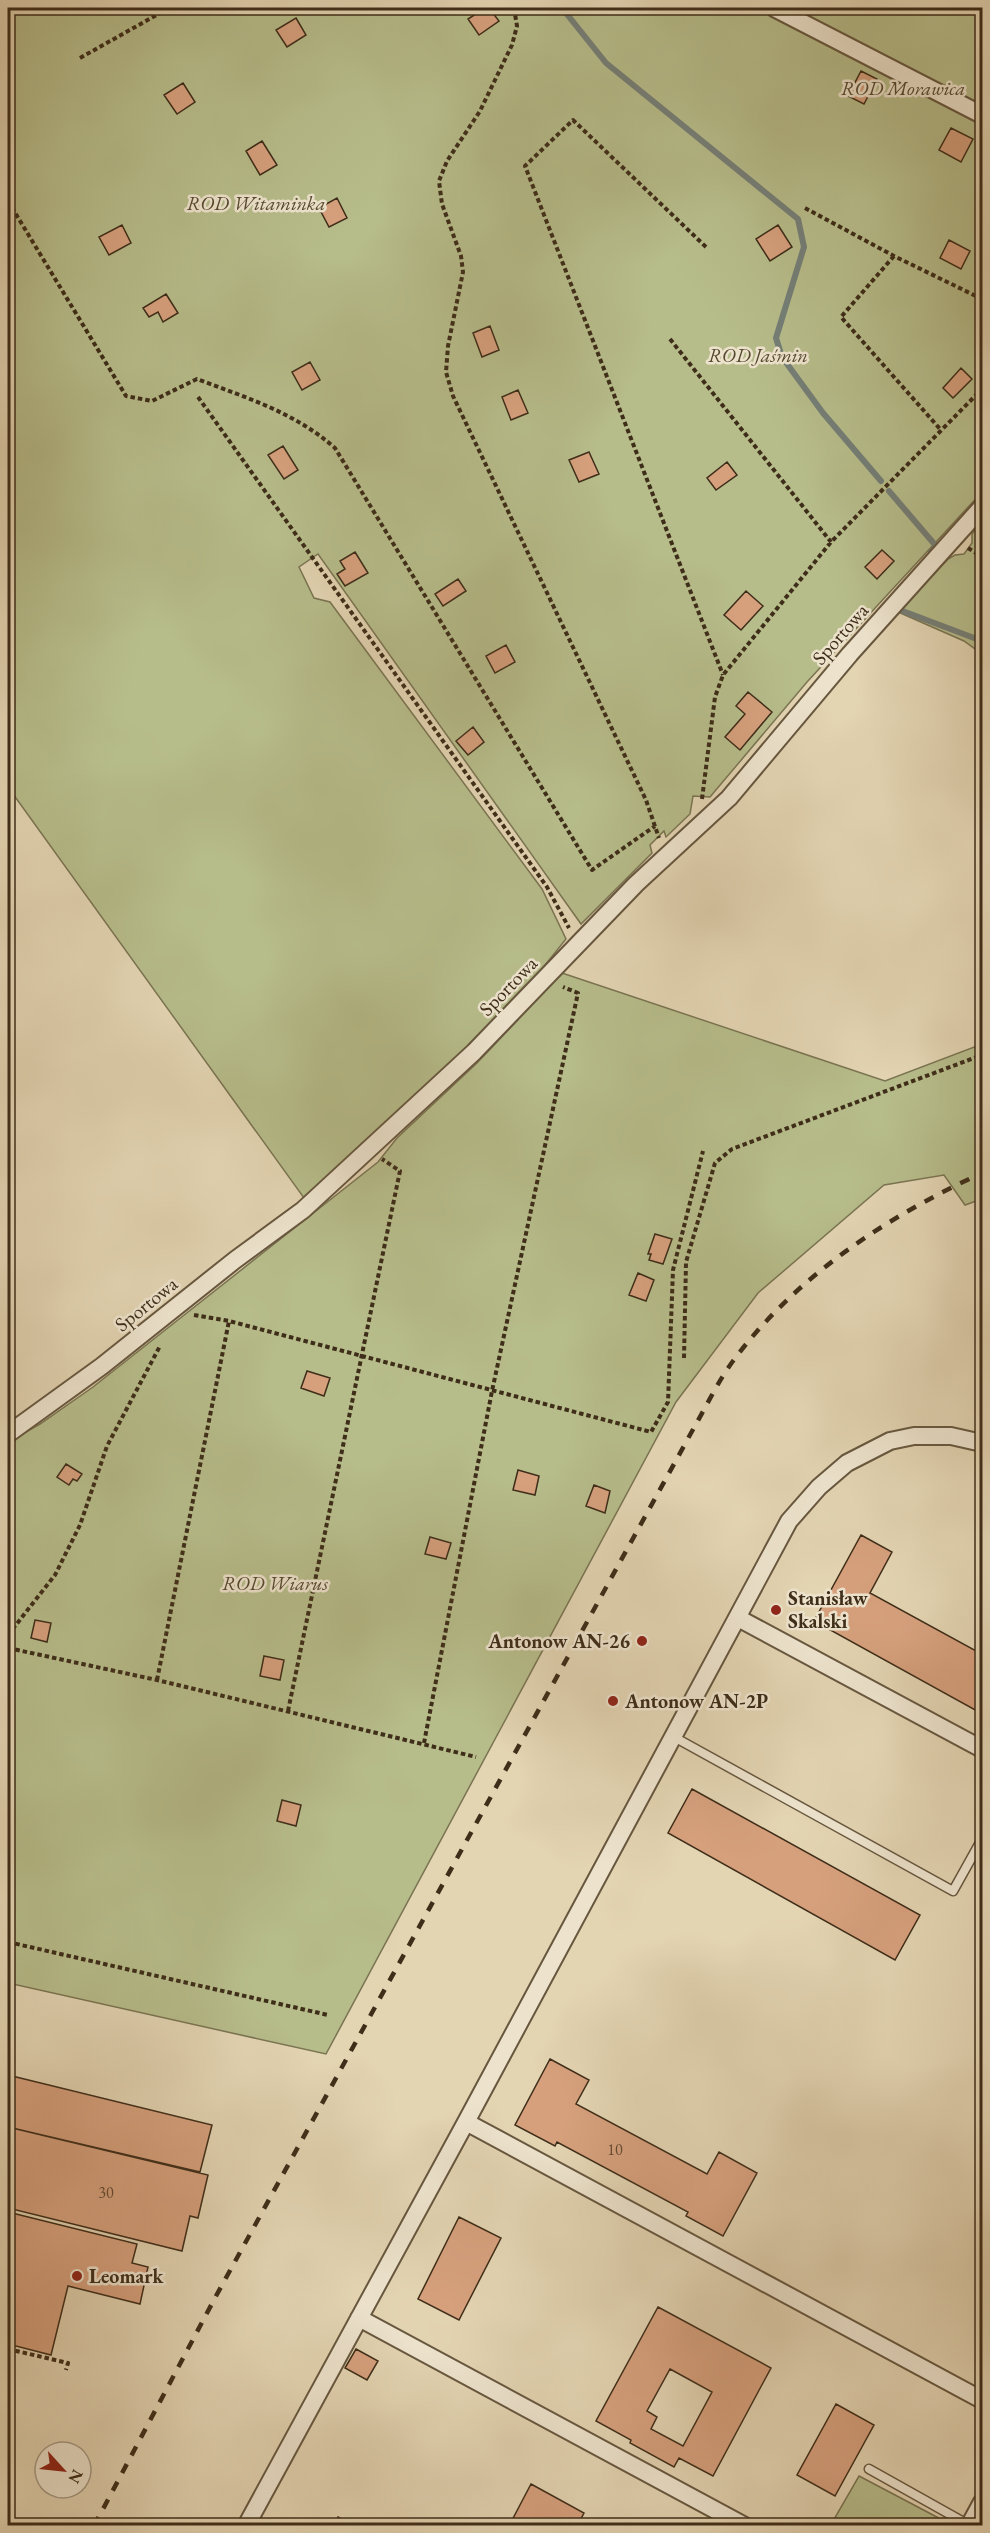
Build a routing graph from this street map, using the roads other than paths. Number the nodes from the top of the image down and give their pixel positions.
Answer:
1 (774, 8) edge
2 (982, 115) edge
3 (982, 507) edge
4 (8, 1434) edge
5 (982, 1443) edge
6 (738, 1618) junction
7 (674, 1737) junction
8 (982, 1749) edge
9 (982, 1839) edge
10 (466, 2122) junction
11 (359, 2318) junction
12 (982, 2400) edge
13 (869, 2469) dead end
14 (982, 2502) edge
15 (969, 2525) edge
16 (246, 2526) edge
17 (745, 2526) edge

1 - 2 street
3 - 4 street, Sportowa
5 - 6 street
6 - 7 street
6 - 8 street
7 - 9 lane
7 - 10 street
10 - 11 street
10 - 12 street
11 - 16 street
11 - 17 street
13 - 15 lane
14 - 15 street

